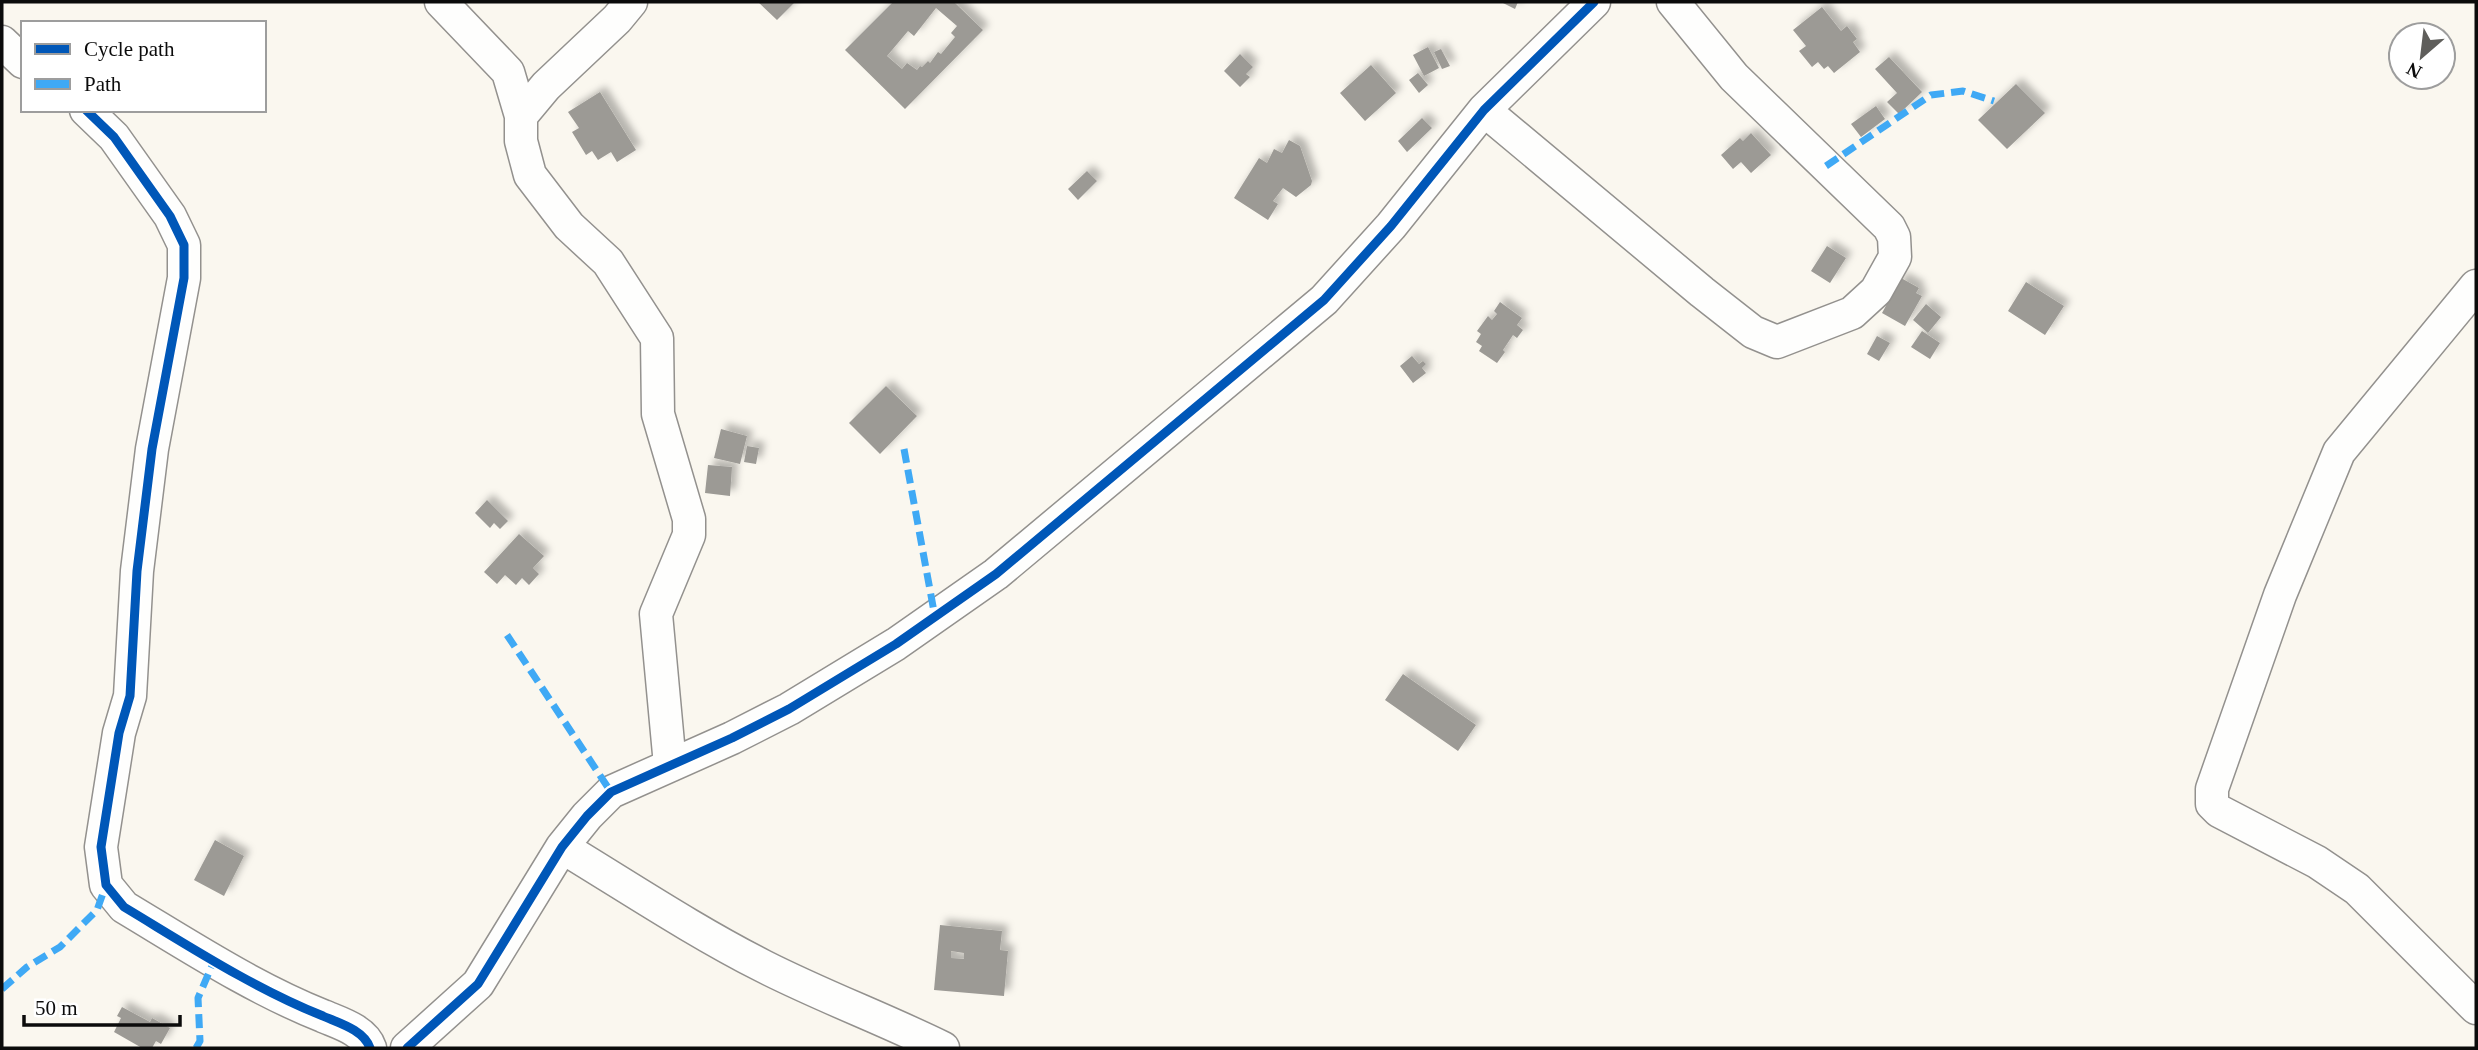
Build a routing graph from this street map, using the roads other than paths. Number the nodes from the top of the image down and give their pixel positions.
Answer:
1 (441, 2) edge
2 (631, 2) edge
3 (1594, 2) edge
4 (1672, 2) edge
5 (2, 42) edge
6 (21, 60) edge
7 (1484, 110) junction
8 (88, 112) edge
9 (521, 116) junction
10 (2476, 286) edge
11 (670, 765) junction
12 (562, 847) junction
13 (2476, 1008) edge
14 (370, 1048) edge
15 (407, 1048) edge
16 (943, 1048) edge

1 - 9 street
2 - 9 street
3 - 7 street
4 - 7 street
5 - 6 street
7 - 11 street
8 - 14 street
9 - 11 street
10 - 13 street
11 - 12 street
12 - 15 street
12 - 16 street

